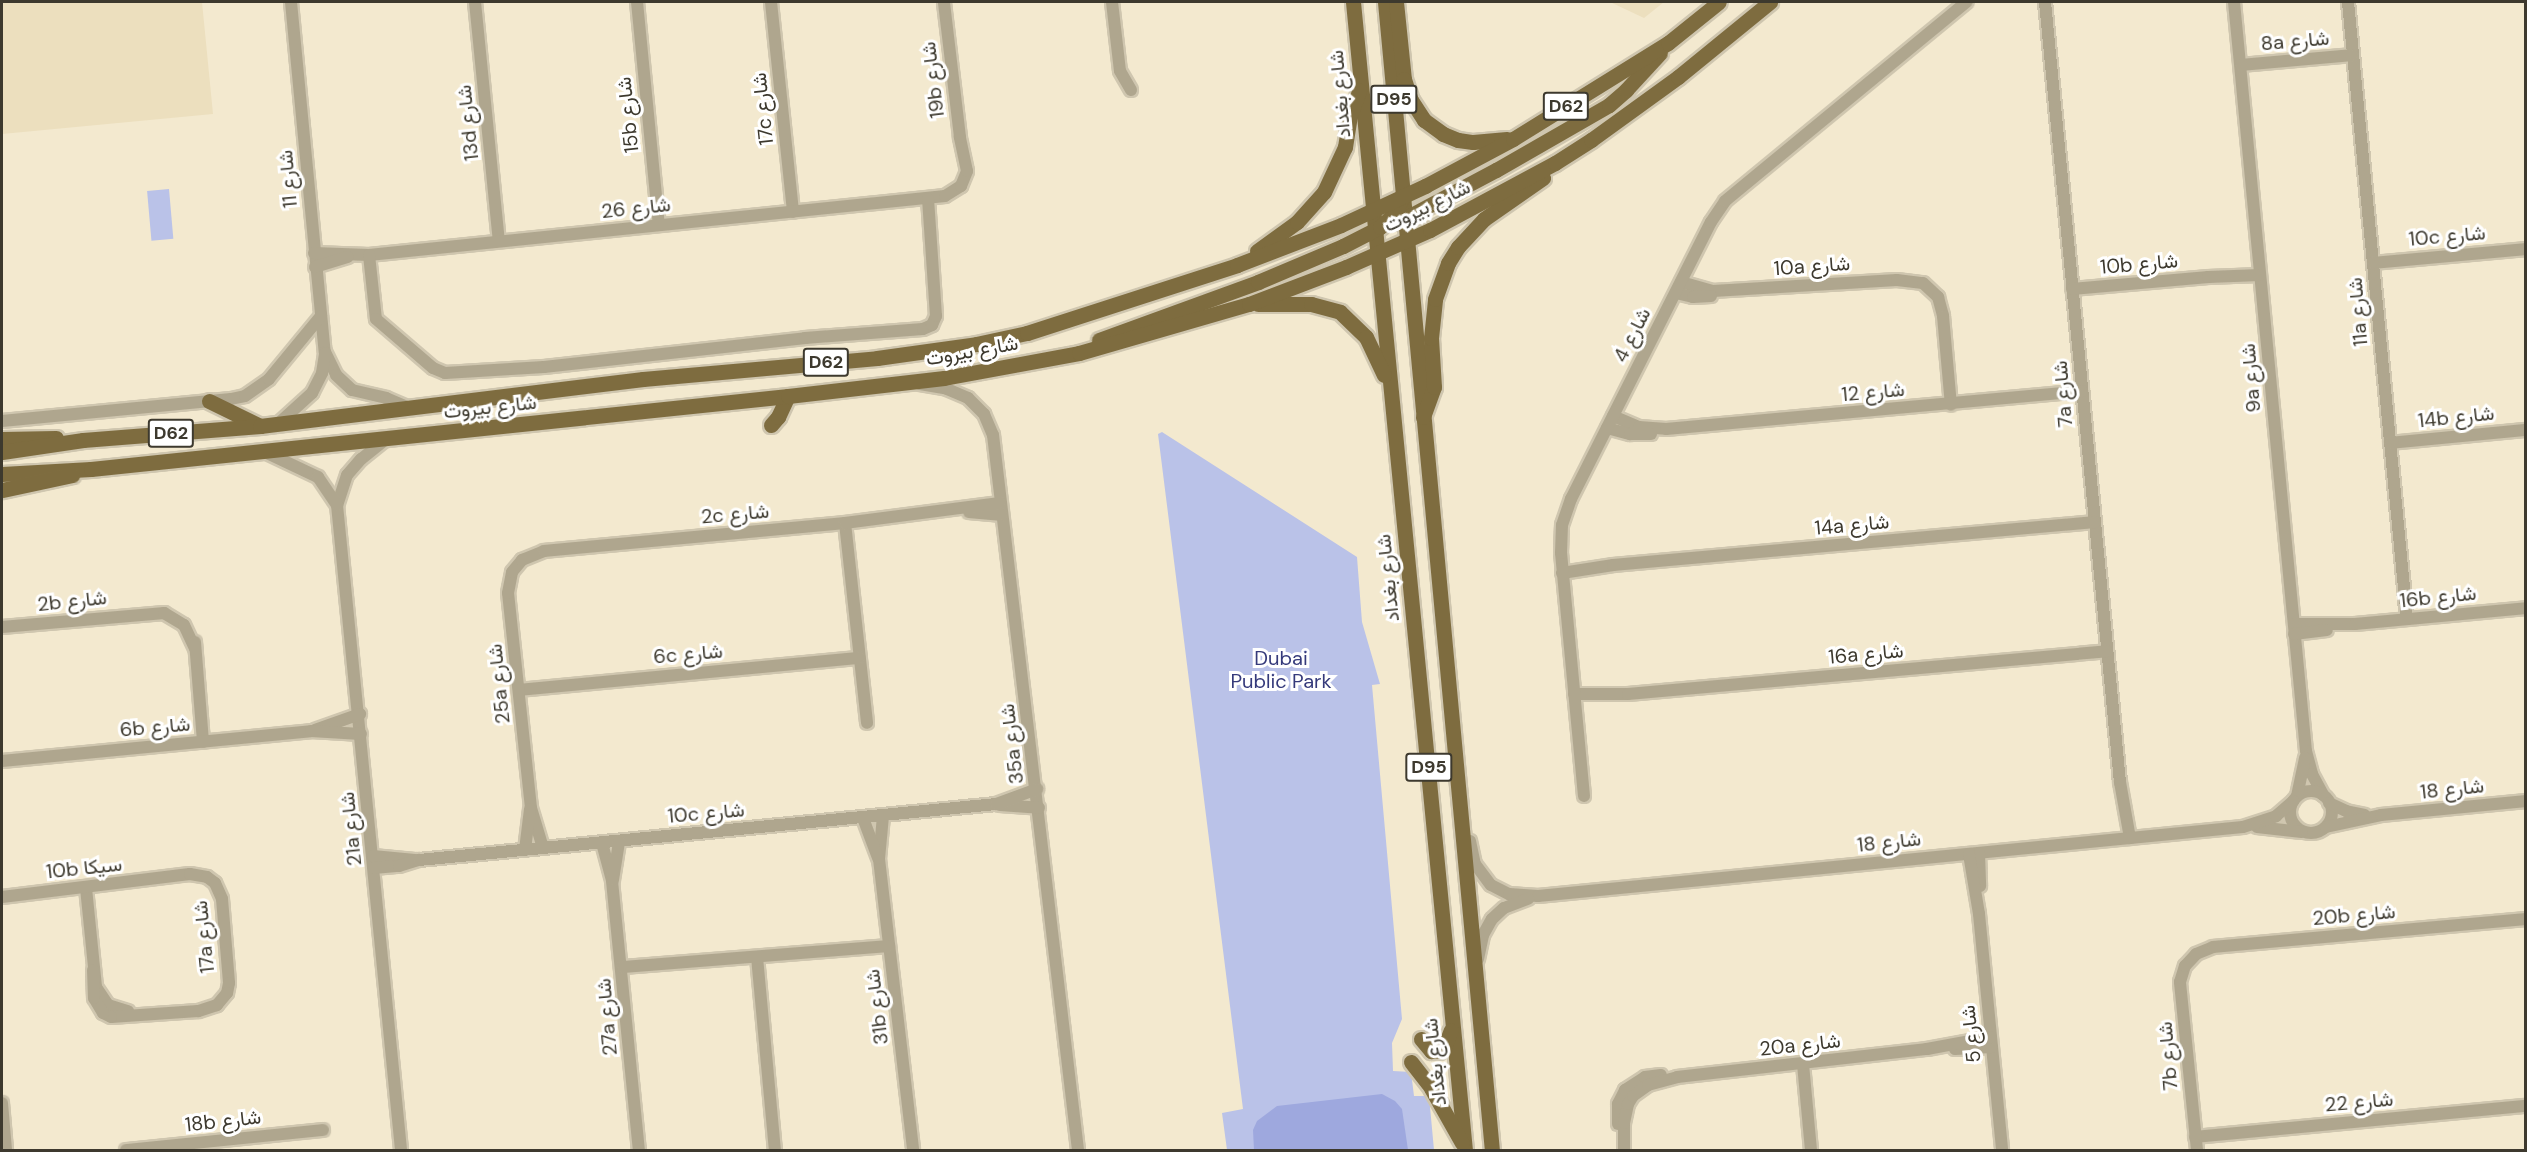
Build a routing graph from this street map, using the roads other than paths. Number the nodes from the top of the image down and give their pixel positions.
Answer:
1 (291, 2) edge
2 (475, 2) edge
3 (637, 2) edge
4 (771, 2) edge
5 (944, 2) edge
6 (1112, 2) edge
7 (1353, 2) edge
8 (1385, 2) edge
9 (1396, 2) edge
10 (1719, 2) edge
11 (1770, 2) edge
12 (1966, 2) edge
13 (2045, 2) edge
14 (2235, 2) edge
15 (2348, 2) edge
16 (1668, 43) junction
17 (2353, 55) junction
18 (2241, 65) junction
19 (1361, 89) junction
20 (1131, 90) dead end
21 (1513, 139) junction
22 (963, 154) joint
23 (1555, 163) junction
24 (1403, 196) junction
25 (928, 199) junction
26 (1372, 210) junction
27 (793, 212) junction
28 (1405, 216) junction
29 (659, 225) junction
30 (1374, 231) junction
31 (1407, 240) junction
32 (499, 241) junction
33 (2526, 249) edge
34 (314, 253) junction
35 (1376, 254) junction
36 (369, 255) junction
37 (349, 256) junction
38 (2373, 263) junction
39 (1237, 265) junction
40 (315, 267) junction
41 (2260, 271) junction
42 (1678, 287) junction
43 (2072, 289) junction
44 (1249, 304) junction
45 (321, 316) junction
46 (325, 352) junction
47 (1079, 353) junction
48 (913, 382) junction
49 (1388, 385) junction
50 (2082, 391) junction
51 (788, 396) junction
52 (209, 401) junction
53 (1951, 405) junction
54 (405, 406) junction
55 (1423, 417) junction
56 (2, 421) edge
57 (1610, 422) junction
58 (279, 423) junction
59 (771, 425) dead end
60 (260, 426) junction
61 (2526, 430) edge
62 (2, 439) edge
63 (386, 439) junction
64 (83, 440) junction
65 (2390, 443) junction
66 (2, 452) edge
67 (266, 452) junction
68 (91, 469) junction
69 (2, 474) edge
70 (2, 490) edge
71 (337, 505) junction
72 (1001, 509) junction
73 (2095, 522) junction
74 (845, 523) junction
75 (522, 560) joint
76 (1562, 569) junction
77 (2526, 608) edge
78 (2407, 619) junction
79 (2, 627) edge
80 (2294, 629) junction
81 (2107, 651) junction
82 (860, 658) junction
83 (519, 690) junction
84 (1575, 698) junction
85 (360, 714) junction
86 (867, 723) dead end
87 (311, 731) junction
88 (361, 734) junction
89 (203, 742) junction
90 (2306, 751) junction
91 (2, 761) edge
92 (1455, 762) junction
93 (1037, 789) junction
94 (1584, 796) dead end
95 (2295, 798) junction
96 (2326, 799) junction
97 (2526, 801) edge
98 (996, 804) junction
99 (531, 808) junction
100 (1039, 808) junction
101 (2381, 815) junction
102 (883, 816) junction
103 (863, 818) junction
104 (2243, 827) junction
105 (2326, 827) junction
106 (2303, 832) junction
107 (2125, 838) junction
108 (619, 841) junction
109 (602, 843) junction
110 (543, 848) junction
111 (525, 850) junction
112 (1974, 853) junction
113 (879, 859) junction
114 (373, 862) junction
115 (170, 878) joint
116 (612, 881) junction
117 (86, 888) junction
118 (1538, 896) junction
119 (2, 897) edge
120 (2526, 919) edge
121 (889, 946) junction
122 (757, 957) junction
123 (2190, 960) joint
124 (622, 967) junction
125 (1476, 979) junction
126 (1452, 1022) junction
127 (1421, 1039) dead end
128 (1991, 1042) junction
129 (1411, 1062) dead end
130 (1803, 1065) junction
131 (2, 1103) edge
132 (2526, 1106) edge
133 (323, 1130) dead end
134 (2195, 1137) junction
135 (242, 1145) edge
136 (1623, 1146) edge
137 (1465, 1149) edge
138 (6, 1150) edge
139 (126, 1150) edge
140 (401, 1150) edge
141 (639, 1150) edge
142 (775, 1150) edge
143 (913, 1150) edge
144 (1078, 1150) edge
145 (1492, 1150) edge
146 (1811, 1150) edge
147 (2002, 1150) edge
148 (2197, 1150) edge

1 - 34 street, شارع 11
2 - 32 street, 13d شارع
3 - 29 street, 15b شارع
4 - 27 street, 17c شارع
5 - 22 street, 19b شارع
6 - 20 street
7 - 19 main road, شارع بغداد / D95
8 - 24 main road, D95
9 - 21 main road
10 - 16 main road, شارع بيروت / D62
11 - 23 main road, شارع بيروت / D62
12 - 42 street, شارع 4
13 - 43 street, 7a شارع
14 - 18 street, 9a شارع
15 - 17 street, 11a شارع
16 - 21 main road, شارع بيروت / D62
16 - 28 main road
17 - 18 street, 8a شارع
17 - 38 street, 11a شارع
18 - 41 street, 9a شارع
19 - 26 main road, شارع بغداد / D95
19 - 39 main road
21 - 24 main road, شارع بيروت / D62
22 - 25 street, شارع 26
23 - 31 main road, شارع بيروت / D62
23 - 55 main road
24 - 26 main road, شارع بيروت / D62
24 - 28 main road, D95
24 - 30 main road
25 - 27 street, شارع 26
25 - 36 street
26 - 30 main road, شارع بغداد / D95
26 - 39 main road, شارع بيروت / D62
27 - 29 street, شارع 26
28 - 31 main road, D95
28 - 35 main road
29 - 32 street, شارع 26
30 - 35 main road, شارع بغداد / D95
30 - 47 main road
31 - 35 main road, شارع بيروت / D62
31 - 55 main road, D95
32 - 36 street, شارع 26
33 - 38 street, 10c شارع
34 - 37 street, شارع 26
34 - 40 street, شارع 11
35 - 44 main road, شارع بيروت / D62
35 - 49 main road, شارع بغداد / D95
36 - 37 street, شارع 26
37 - 40 street, شارع 26
38 - 65 street, 11a شارع
39 - 54 main road, شارع بيروت / D62
40 - 45 street, شارع 11
41 - 43 street, 10b شارع
41 - 80 street, 9a شارع
42 - 53 street, 10a شارع
42 - 57 street, شارع 4
43 - 50 street, 7a شارع
44 - 47 main road, شارع بيروت / D62
44 - 49 main road
45 - 46 street, شارع 11
45 - 52 street
46 - 54 street, شارع 11
46 - 58 street, شارع 11
47 - 48 main road, شارع بيروت / D62
48 - 51 main road, شارع بيروت / D62
48 - 72 street, 35a شارع
49 - 126 main road, شارع بغداد / D95
50 - 53 street, شارع 12
50 - 73 street, 7a شارع
51 - 59 main road
51 - 63 main road, شارع بيروت / D62
52 - 56 street
52 - 60 main road
53 - 57 street, شارع 12
54 - 58 main road, شارع بيروت / D62
55 - 92 main road, D95
57 - 76 street, شارع 4
58 - 60 main road, شارع بيروت / D62
60 - 64 main road, شارع بيروت / D62
61 - 65 street, 14b شارع
62 - 64 main road, شارع بيروت / D62
63 - 67 main road, شارع بيروت / D62
63 - 71 street, 21a شارع
64 - 66 main road, شارع بيروت / D62
65 - 78 street, 11a شارع
67 - 68 main road, شارع بيروت / D62
67 - 71 street, 21a شارع
68 - 69 main road, شارع بيروت / D62
68 - 70 main road, شارع بيروت / D62
71 - 85 street, 21a شارع
72 - 74 street, 2c شارع
72 - 93 street, 35a شارع
73 - 76 street, 14a شارع
73 - 81 street, 7a شارع
74 - 75 street, 2c شارع
74 - 82 street
75 - 83 street, 25a شارع
76 - 84 street, شارع 4
77 - 78 street, 16b شارع
78 - 80 street, 16b شارع
79 - 89 street, 2b شارع
80 - 90 street, 9a شارع
81 - 84 street, 16a شارع
81 - 107 street, 7a شارع
82 - 83 street, 6c شارع
82 - 86 street
83 - 99 street, 25a شارع
84 - 94 street, شارع 4
85 - 87 street, 6b شارع
85 - 88 street, 21a شارع
87 - 88 street, 6b شارع
87 - 89 street, 6b شارع
88 - 114 street, 21a شارع
89 - 91 street, 6b شارع
90 - 95 street, 9a شارع
90 - 96 street, 9a شارع
92 - 118 street, شارع 18
92 - 125 main road, D95
93 - 98 street, 10c شارع
93 - 100 street, 35a شارع
95 - 96 street
95 - 104 street, شارع 18
95 - 106 street
96 - 101 street, شارع 18
96 - 105 street
97 - 101 street, شارع 18
98 - 100 street, 10c شارع
98 - 102 street, 10c شارع
99 - 110 street, 25a شارع
99 - 111 street, 25a شارع
100 - 144 street, 35a شارع
101 - 105 street, شارع 18
102 - 103 street, 10c شارع
102 - 113 street, 31b شارع
103 - 108 street, 10c شارع
103 - 113 street, 31b شارع
104 - 106 street, شارع 18
104 - 107 street, شارع 18
105 - 106 street
107 - 112 street, شارع 18
108 - 109 street, 10c شارع
108 - 116 street, 27a شارع
109 - 110 street, 10c شارع
109 - 116 street, 27a شارع
110 - 111 street, 10c شارع
111 - 114 street, 10c شارع
112 - 118 street, شارع 18
112 - 128 street, شارع 5
113 - 121 street, 31b شارع
114 - 140 street, 21a شارع
115 - 117 street, 10b سيكا
115 - 117 street, 17a شارع
116 - 124 street, 27a شارع
117 - 119 street, 10b سيكا
118 - 125 street, شارع 18
120 - 123 street, 20b شارع
121 - 122 street
121 - 143 street, 31b شارع
122 - 124 street
122 - 142 street
123 - 134 street, 7b شارع
124 - 141 street, 27a شارع
125 - 145 main road, D95
126 - 127 main road
126 - 137 main road, شارع بغداد / D95
128 - 130 street, 20a شارع
128 - 147 street, شارع 5
129 - 137 main road
130 - 136 street, 20a شارع
130 - 146 street
131 - 138 street
132 - 134 street, شارع 22
133 - 135 street, 18b شارع
134 - 148 street, 7b شارع
135 - 139 street, 18b شارع

